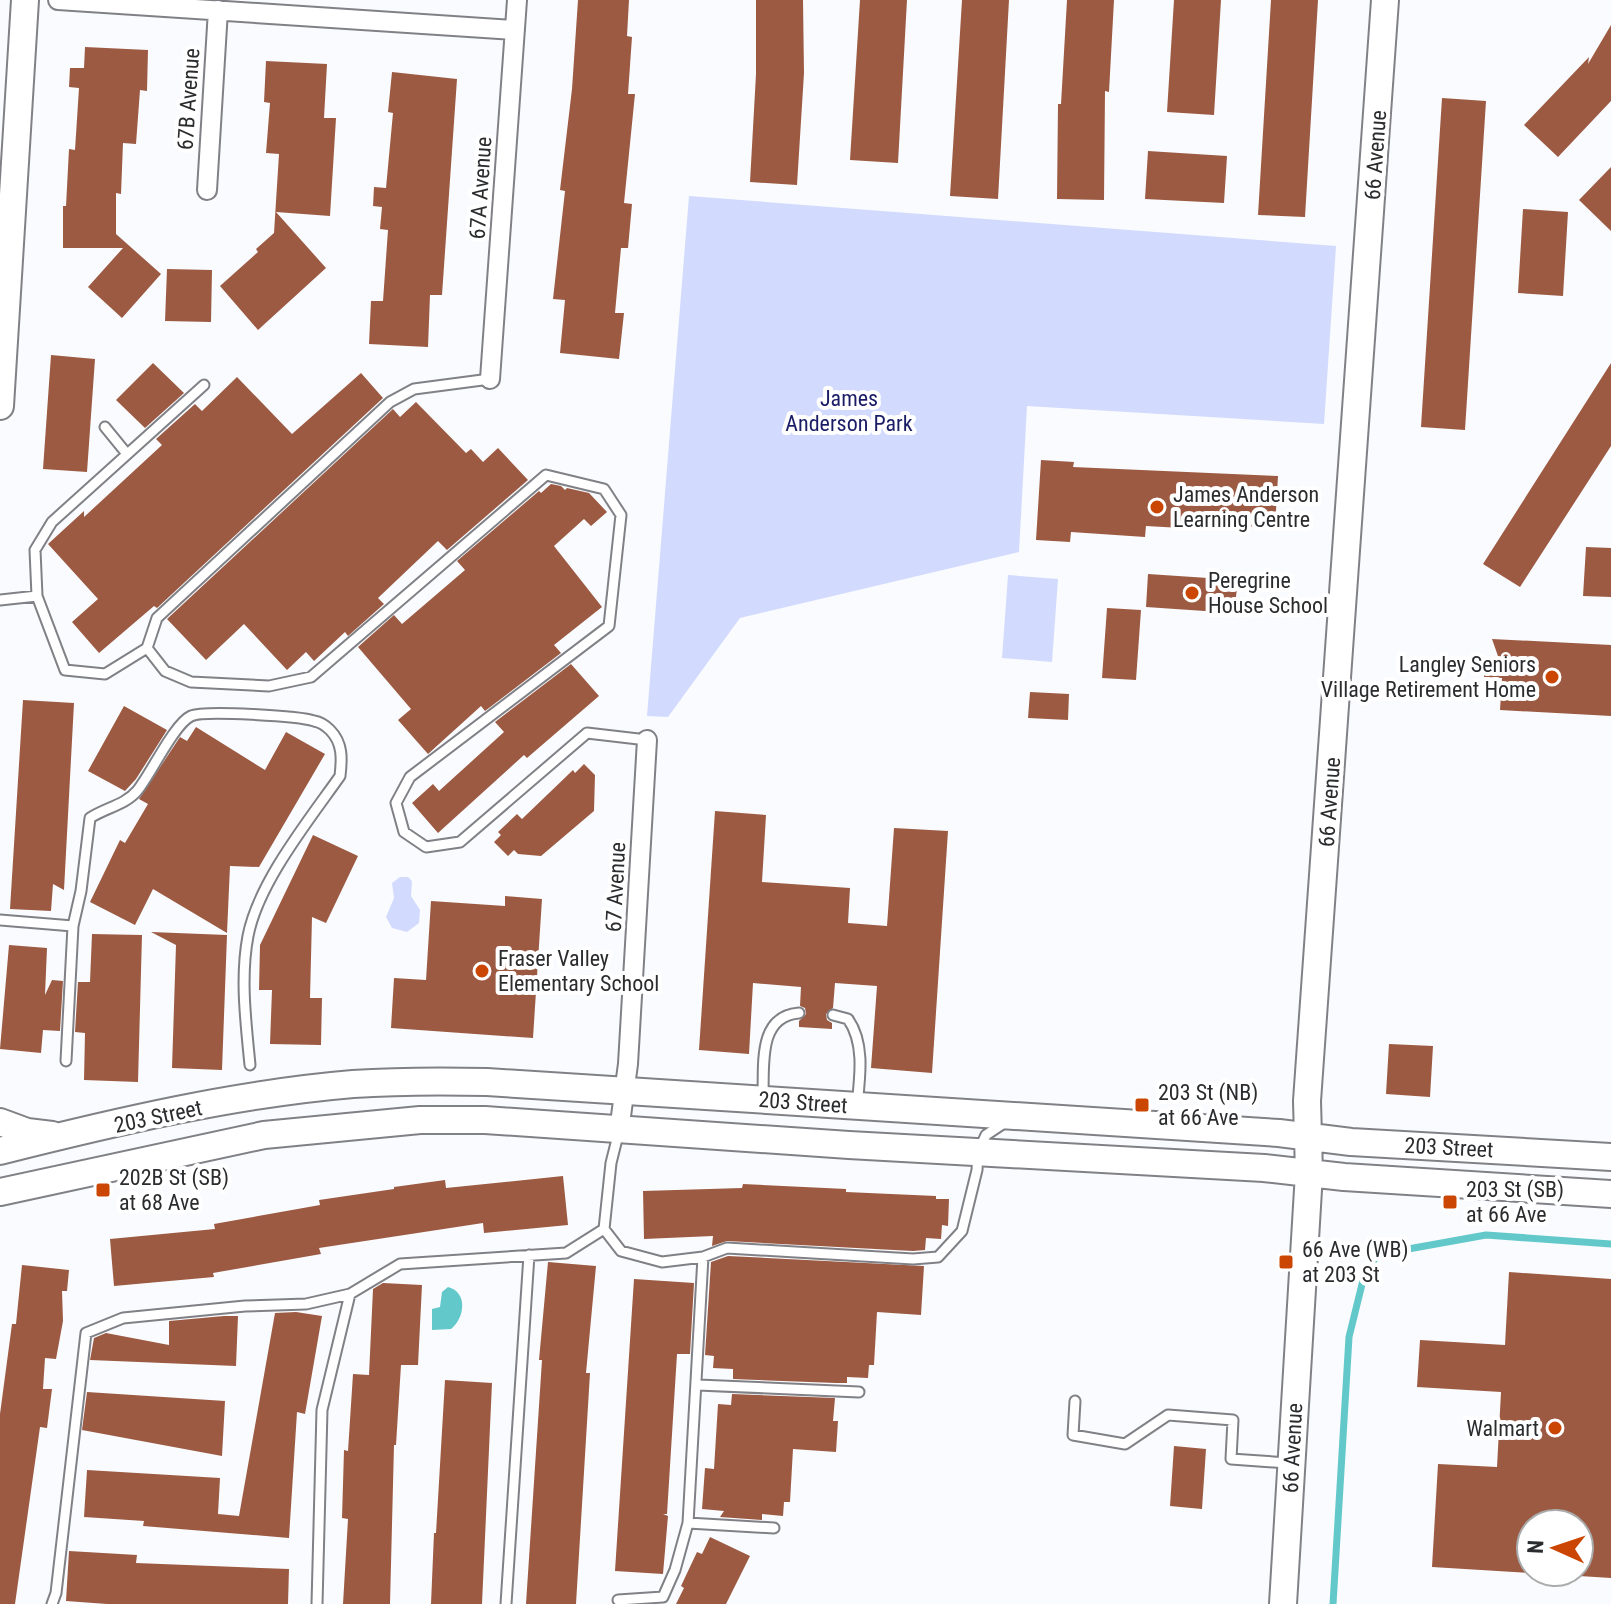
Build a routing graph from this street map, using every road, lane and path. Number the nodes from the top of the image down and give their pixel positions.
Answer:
1 (25, 0) edge
2 (58, 0) edge
3 (517, 0) edge
4 (1385, 0) edge
5 (218, 10) junction
6 (515, 30) junction
7 (207, 190) dead end
8 (490, 379) joint
9 (204, 385) dead end
10 (1, 389) edge
11 (105, 427) dead end
12 (127, 454) junction
13 (37, 596) junction
14 (0, 600) edge
15 (147, 648) junction
16 (647, 740) joint
17 (0, 920) edge
18 (73, 926) junction
19 (799, 1013) dead end
20 (833, 1015) dead end
21 (66, 1061) dead end
22 (250, 1065) dead end
23 (626, 1091) junction
24 (763, 1100) junction
25 (857, 1106) junction
26 (1015, 1116) junction
27 (0, 1122) edge
28 (619, 1131) junction
29 (59, 1136) junction
30 (1308, 1137) junction
31 (0, 1151) edge
32 (978, 1152) junction
33 (1611, 1157) edge
34 (1309, 1173) junction
35 (0, 1192) edge
36 (1611, 1194) edge
37 (604, 1229) junction
38 (529, 1255) junction
39 (703, 1257) junction
40 (350, 1294) junction
41 (698, 1385) junction
42 (859, 1392) dead end
43 (1075, 1401) dead end
44 (1291, 1463) junction
45 (688, 1523) junction
46 (774, 1528) dead end
47 (618, 1600) dead end
48 (52, 1604) edge
49 (317, 1604) edge
50 (506, 1604) edge
51 (1283, 1604) edge

1 - 10 main road
2 - 5 street
3 - 6 street, 67A Avenue
4 - 30 main road, 66 Avenue
5 - 6 street
5 - 7 street, 67B Avenue
6 - 8 street, 67A Avenue
8 - 15 lane
9 - 12 lane
11 - 12 lane
12 - 13 lane
13 - 14 lane
13 - 15 lane
15 - 16 lane
16 - 23 street, 67 Avenue
17 - 18 lane
18 - 21 lane
18 - 22 lane
19 - 24 lane
20 - 25 lane
23 - 24 main road, 203 Street
23 - 28 street, 67 Avenue
23 - 29 main road, 203 Street
24 - 25 main road, 203 Street
25 - 26 main road, 203 Street
26 - 30 main road, 203 Street
26 - 32 lane
27 - 29 main road
28 - 32 main road, 203 Street
28 - 35 main road, 203 Street
28 - 37 lane
29 - 31 main road, 203 Street
30 - 33 main road, 203 Street
30 - 34 main road, 66 Avenue
32 - 34 main road, 203 Street
32 - 39 lane
34 - 36 main road, 203 Street
34 - 44 main road, 66 Avenue
37 - 38 lane
37 - 39 lane
38 - 40 lane
38 - 50 lane
39 - 41 lane
40 - 48 lane
40 - 49 lane
41 - 42 lane
41 - 45 lane
43 - 44 lane
44 - 51 main road, 66 Avenue
45 - 46 lane
45 - 47 lane

